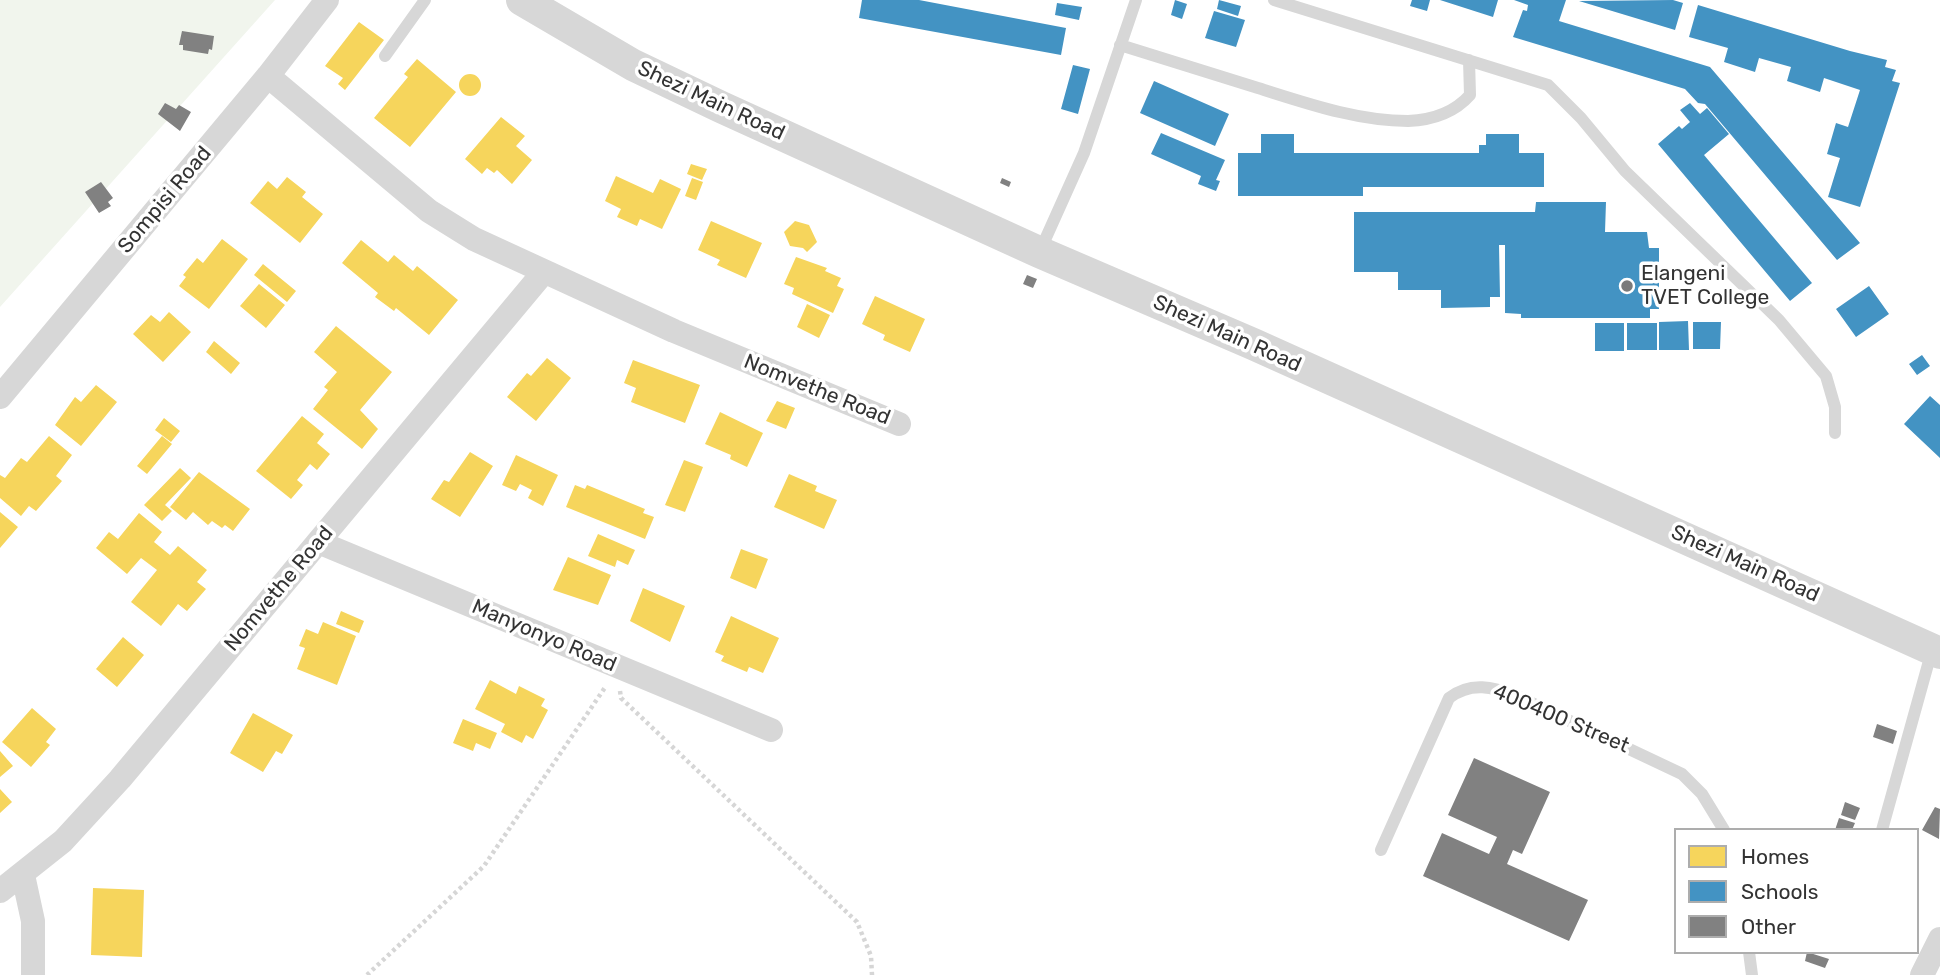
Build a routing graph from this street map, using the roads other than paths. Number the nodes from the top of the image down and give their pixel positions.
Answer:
1 (327, 0) edge
2 (425, 0) edge
3 (522, 0) edge
4 (1136, 0) edge
5 (1274, 0) edge
6 (1120, 44) junction
7 (385, 56) dead end
8 (1469, 60) junction
9 (268, 76) junction
10 (1039, 253) junction
11 (543, 272) junction
12 (0, 397) edge
13 (900, 424) dead end
14 (1835, 433) dead end
15 (318, 542) junction
16 (1936, 651) edge
17 (771, 730) dead end
18 (1723, 828) edge
19 (1883, 828) edge
20 (1381, 850) dead end
21 (23, 875) junction
22 (0, 891) edge
23 (1940, 939) edge
24 (1749, 954) edge
25 (33, 975) edge
26 (1752, 975) edge
27 (1922, 975) edge

1 - 9 street, Sompisi Road
2 - 7 lane
3 - 10 street, Shezi Main Road
4 - 6 lane
5 - 8 lane
6 - 8 lane
6 - 10 lane
8 - 14 lane
9 - 11 street, Nomvethe Road
9 - 12 street, Sompisi Road
10 - 16 street, Shezi Main Road
11 - 13 street, Nomvethe Road
11 - 15 street, Nomvethe Road
15 - 17 street, Manyonyo Road
15 - 21 street, Nomvethe Road
16 - 19 lane
18 - 20 lane, 400400 Street
21 - 22 street, Nomvethe Road
21 - 25 street
23 - 27 street
24 - 26 lane

